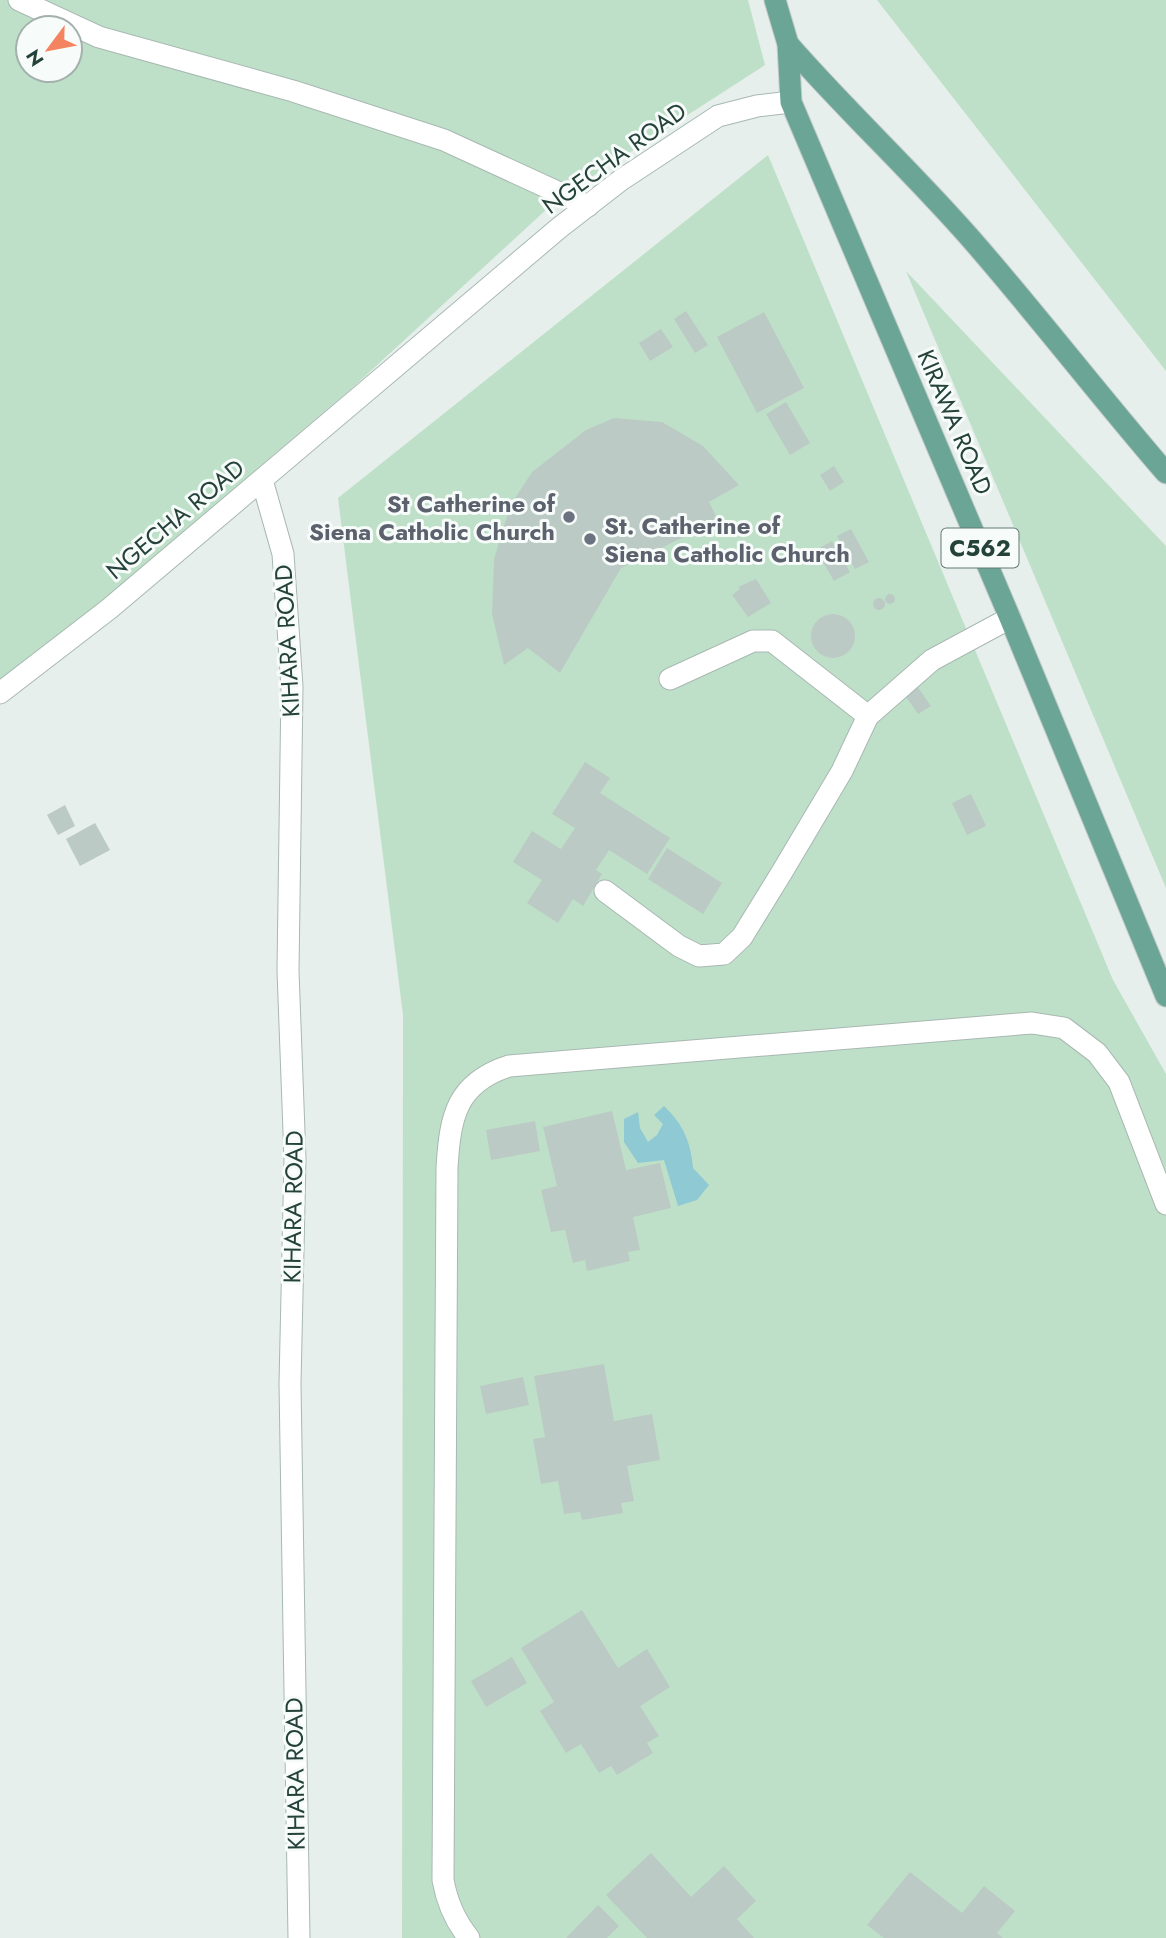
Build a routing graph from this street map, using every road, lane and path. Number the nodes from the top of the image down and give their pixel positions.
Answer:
1 (19, 0) edge
2 (775, 0) edge
3 (788, 44) junction
4 (791, 102) junction
5 (588, 206) junction
6 (1166, 473) edge
7 (262, 480) junction
8 (1010, 618) junction
9 (670, 679) dead end
10 (0, 693) edge
11 (868, 716) junction
12 (605, 891) dead end
13 (1166, 996) edge
14 (1166, 1204) edge
15 (299, 1938) edge
16 (469, 1938) edge

1 - 5 street
2 - 3 main road
3 - 4 main road
3 - 6 main road
4 - 5 street, NGECHA ROAD
4 - 8 main road, KIRAWA ROAD / C562
5 - 7 street, NGECHA ROAD
7 - 10 street, NGECHA ROAD
7 - 15 street, KIHARA ROAD
8 - 11 street
8 - 13 main road, KIRAWA ROAD / C562
9 - 11 street
11 - 12 street
14 - 16 street

